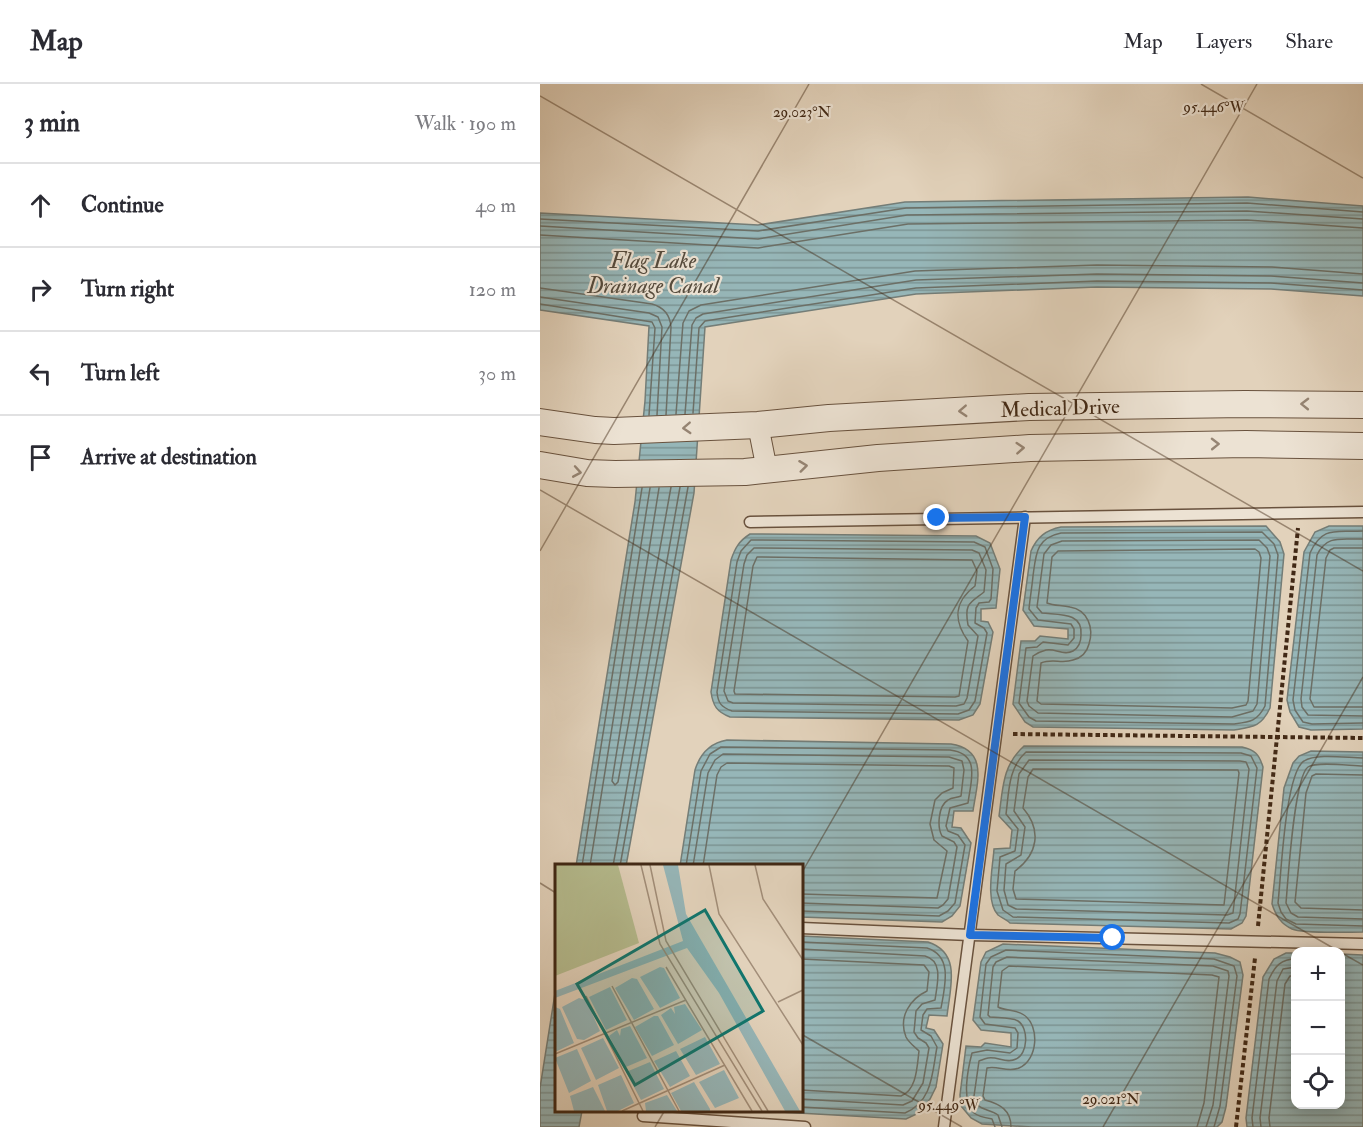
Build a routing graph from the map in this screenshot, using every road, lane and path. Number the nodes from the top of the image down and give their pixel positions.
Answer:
1 (1363, 405) edge
2 (540, 422) edge
3 (752, 425) junction
4 (1363, 446) edge
5 (540, 465) edge
6 (756, 471) junction
7 (1363, 512) edge
8 (1299, 513) junction
9 (1025, 517) junction
10 (750, 522) dead end
11 (996, 734) junction
12 (1278, 737) junction
13 (1363, 738) edge
14 (802, 928) edge
15 (970, 935) junction
16 (1256, 941) junction
17 (1363, 944) edge
18 (643, 1116) dead end
19 (806, 1127) edge
20 (944, 1127) edge
21 (1236, 1127) edge

1 -> 3 street, Medical Drive
3 -> 2 street, Medical Drive
3 - 6 street
6 -> 4 street, Medical Drive
5 -> 6 street, Medical Drive
7 - 8 lane
8 - 9 lane
8 - 12 path
9 - 10 lane
9 - 11 lane
11 - 12 path
11 - 15 lane
12 - 13 path
12 - 16 path
14 - 15 lane
15 - 16 lane
15 - 20 lane
16 - 17 lane
16 - 21 path
18 - 19 lane

